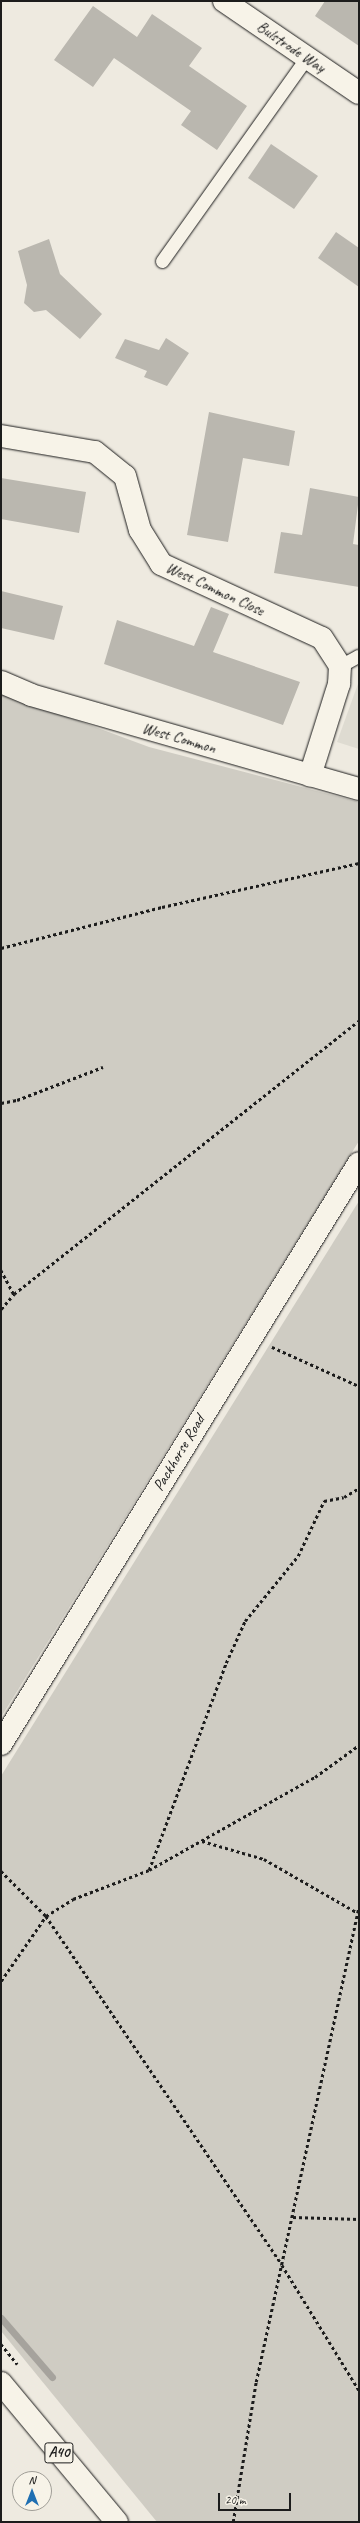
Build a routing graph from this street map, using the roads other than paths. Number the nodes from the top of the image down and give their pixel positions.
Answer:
1 (224, 1) edge
2 (307, 57) junction
3 (359, 93) edge
4 (162, 261) dead end
5 (1, 436) edge
6 (1, 682) edge
7 (310, 776) junction
8 (359, 789) edge
9 (359, 1163) edge
10 (1, 1744) edge
11 (1, 2383) edge
12 (117, 2522) edge

1 - 2 street, Bulstrode Way
2 - 3 street, Bulstrode Way
2 - 4 lane
5 - 7 street, West Common Close
6 - 7 street, West Common
7 - 8 street, West Common
9 - 10 street, Packhorse Road
11 - 12 street, A40

